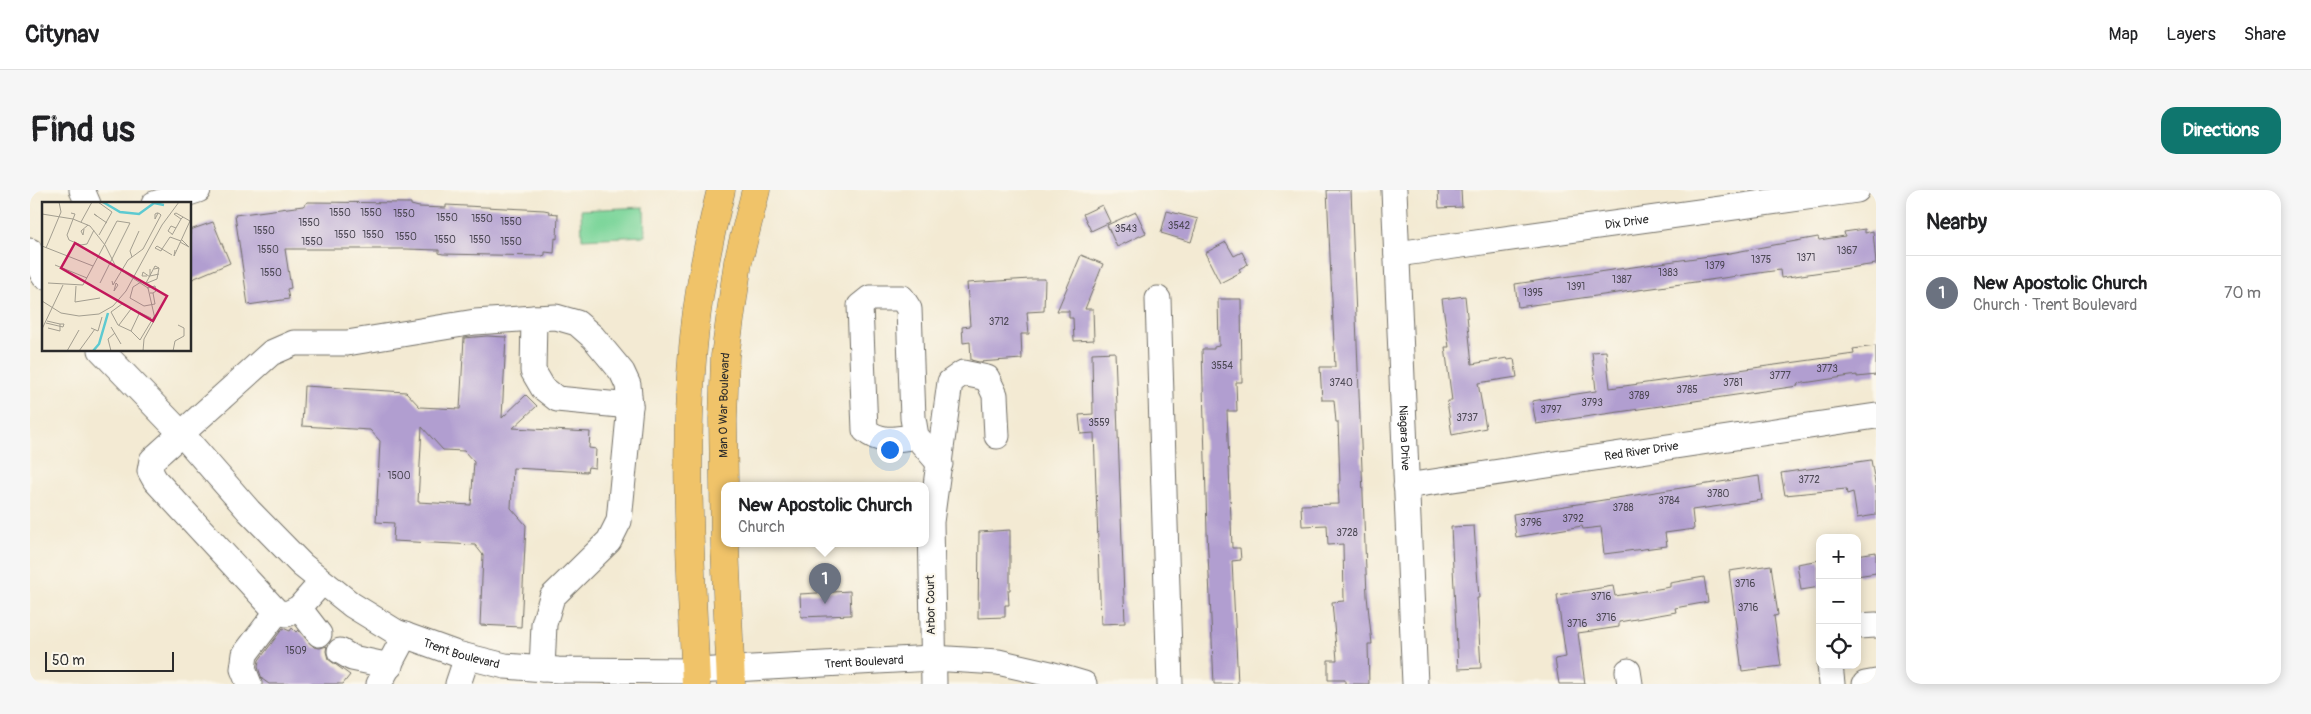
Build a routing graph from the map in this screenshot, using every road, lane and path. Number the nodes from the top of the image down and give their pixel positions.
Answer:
1 (82, 190) edge
2 (198, 190) edge
3 (721, 190) edge
4 (756, 190) edge
5 (1394, 190) edge
6 (1858, 190) edge
7 (87, 202) edge
8 (160, 202) edge
9 (30, 252) edge
10 (1396, 254) junction
11 (42, 273) edge
12 (1158, 298) dead end
13 (534, 318) junction
14 (102, 351) edge
15 (630, 406) junction
16 (1876, 416) edge
17 (181, 433) junction
18 (916, 436) junction
19 (997, 436) dead end
20 (940, 464) junction
21 (724, 482) edge
22 (1406, 486) junction
23 (726, 547) edge
24 (322, 582) junction
25 (288, 610) junction
26 (1876, 625) edge
27 (1861, 626) edge
28 (319, 634) dead end
29 (405, 635) junction
30 (340, 651) dead end
31 (466, 657) junction
32 (932, 658) junction
33 (542, 669) junction
34 (1830, 669) edge
35 (385, 675) edge
36 (730, 676) edge
37 (696, 677) edge
38 (1876, 682) edge
39 (249, 684) edge
40 (458, 684) edge
41 (934, 684) edge
42 (1084, 684) edge
43 (1170, 684) edge
44 (1415, 684) edge
45 (1832, 684) edge
46 (1865, 684) edge

1 - 7 street
2 - 8 street
3 - 37 main road
4 - 21 main road, Man O War Boulevard
5 - 10 street, Niagara Drive
6 - 10 street, Dix Drive
9 - 11 street
10 - 22 street, Niagara Drive
12 - 43 street
13 - 15 street
13 - 15 street
13 - 17 street
14 - 17 street, Trent Boulevard
15 - 33 street
16 - 22 street, Red River Drive
17 - 24 street, Trent Boulevard
17 - 25 street
18 - 18 street
18 - 20 street
19 - 20 street, Arbor Court
20 - 32 street, Arbor Court
22 - 44 street, Niagara Drive
23 - 36 main road, Man O War Boulevard
24 - 25 street
24 - 29 street, Trent Boulevard
25 - 28 street
25 - 39 street
26 - 27 street
29 - 31 street, Trent Boulevard
29 - 35 street
30 - 35 street
31 - 33 street, Trent Boulevard
31 - 40 street
32 - 36 street, Trent Boulevard
32 - 41 street, Arbor Court
32 - 42 street, Trent Boulevard
33 - 37 street, Trent Boulevard
34 - 45 street
36 - 37 street, Trent Boulevard
38 - 46 street

